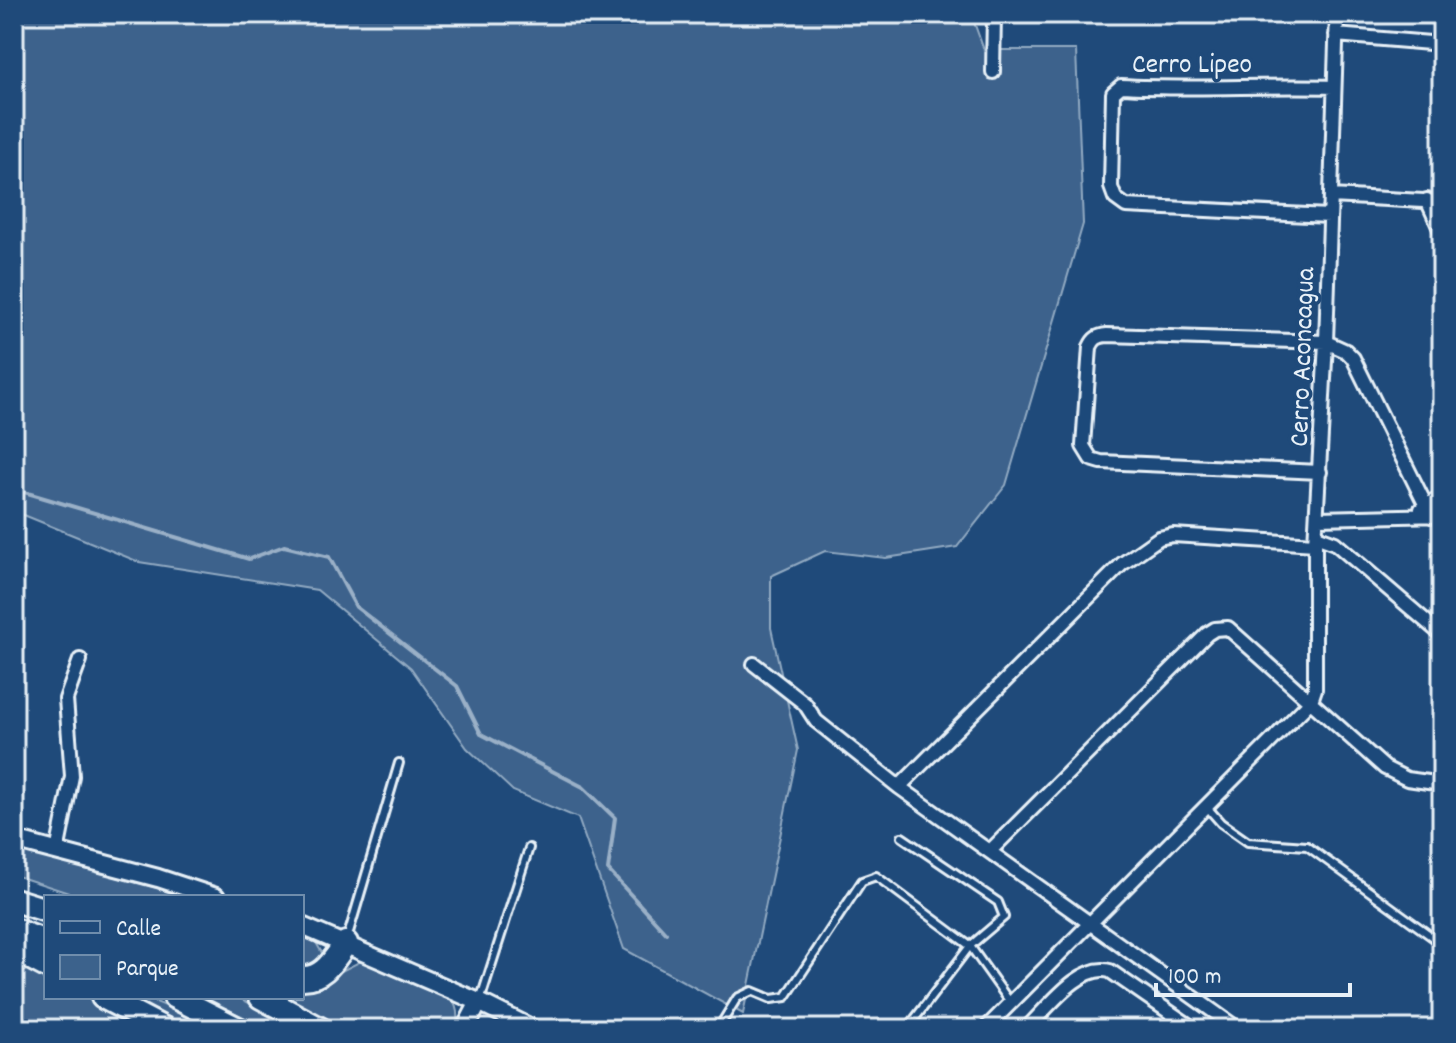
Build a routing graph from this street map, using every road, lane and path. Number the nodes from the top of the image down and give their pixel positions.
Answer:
1 (994, 14) edge
2 (1337, 14) edge
3 (1336, 35) junction
4 (1442, 44) edge
5 (993, 72) dead end
6 (1333, 87) junction
7 (1331, 196) junction
8 (1427, 200) junction
9 (1442, 202) edge
10 (1329, 216) junction
11 (1442, 233) edge
12 (1326, 342) junction
13 (1320, 472) junction
14 (1442, 496) edge
15 (1432, 512) edge
16 (1318, 518) junction
17 (1316, 540) junction
18 (1442, 635) edge
19 (80, 660) dead end
20 (754, 664) dead end
21 (1311, 701) junction
22 (399, 763) dead end
23 (1442, 784) edge
24 (899, 787) junction
25 (1206, 806) junction
26 (902, 837) dead end
27 (14, 840) edge
28 (529, 848) dead end
29 (990, 851) junction
30 (57, 852) junction
31 (14, 892) edge
32 (210, 895) edge
33 (44, 899) edge
34 (14, 900) edge
35 (44, 909) edge
36 (1092, 923) junction
37 (304, 927) edge
38 (14, 930) edge
39 (44, 941) edge
40 (346, 943) junction
41 (1442, 944) edge
42 (970, 946) junction
43 (14, 949) edge
44 (44, 965) edge
45 (304, 978) edge
46 (106, 999) edge
47 (179, 999) edge
48 (265, 999) edge
49 (479, 1002) junction
50 (1011, 1003) junction
51 (14, 1026) edge
52 (153, 1026) edge
53 (24, 1029) edge
54 (238, 1029) edge
55 (320, 1029) edge
56 (465, 1029) edge
57 (504, 1029) edge
58 (533, 1029) edge
59 (718, 1029) edge
60 (907, 1029) edge
61 (985, 1029) edge
62 (1026, 1029) edge
63 (1194, 1029) edge
64 (1238, 1029) edge

1 - 5 street
2 - 3 street, Cerro Aconcagua
3 - 4 street
3 - 6 street, Cerro Aconcagua
6 - 7 street, Cerro Aconcagua
6 - 10 street, Cerro Lipeo
7 - 8 street
7 - 10 street, Cerro Aconcagua
8 - 9 street
8 - 11 street
10 - 12 street, Cerro Aconcagua
12 - 13 street, Cerro Aconcagua
12 - 13 street
12 - 15 street
13 - 16 street, Cerro Aconcagua
14 - 15 street
15 - 16 street
16 - 17 street, Cerro Aconcagua
17 - 18 street
17 - 21 street, Cerro Aconcagua
17 - 24 street
19 - 30 street
20 - 24 street
21 - 23 street
21 - 25 street
21 - 29 street
22 - 40 lane
24 - 29 street
25 - 36 street
25 - 41 lane
26 - 42 lane
27 - 30 street
28 - 49 lane
29 - 36 street
30 - 32 street
31 - 33 highway
34 - 35 highway
36 - 50 street
36 - 64 street
37 - 40 street
38 - 39 highway
40 - 45 highway
40 - 49 street
42 - 50 lane
42 - 59 lane
42 - 60 lane
43 - 44 highway
46 - 52 highway
47 - 54 highway
48 - 55 highway
49 - 56 street
49 - 57 street
49 - 58 street
50 - 61 street
51 - 53 street
62 - 63 street

